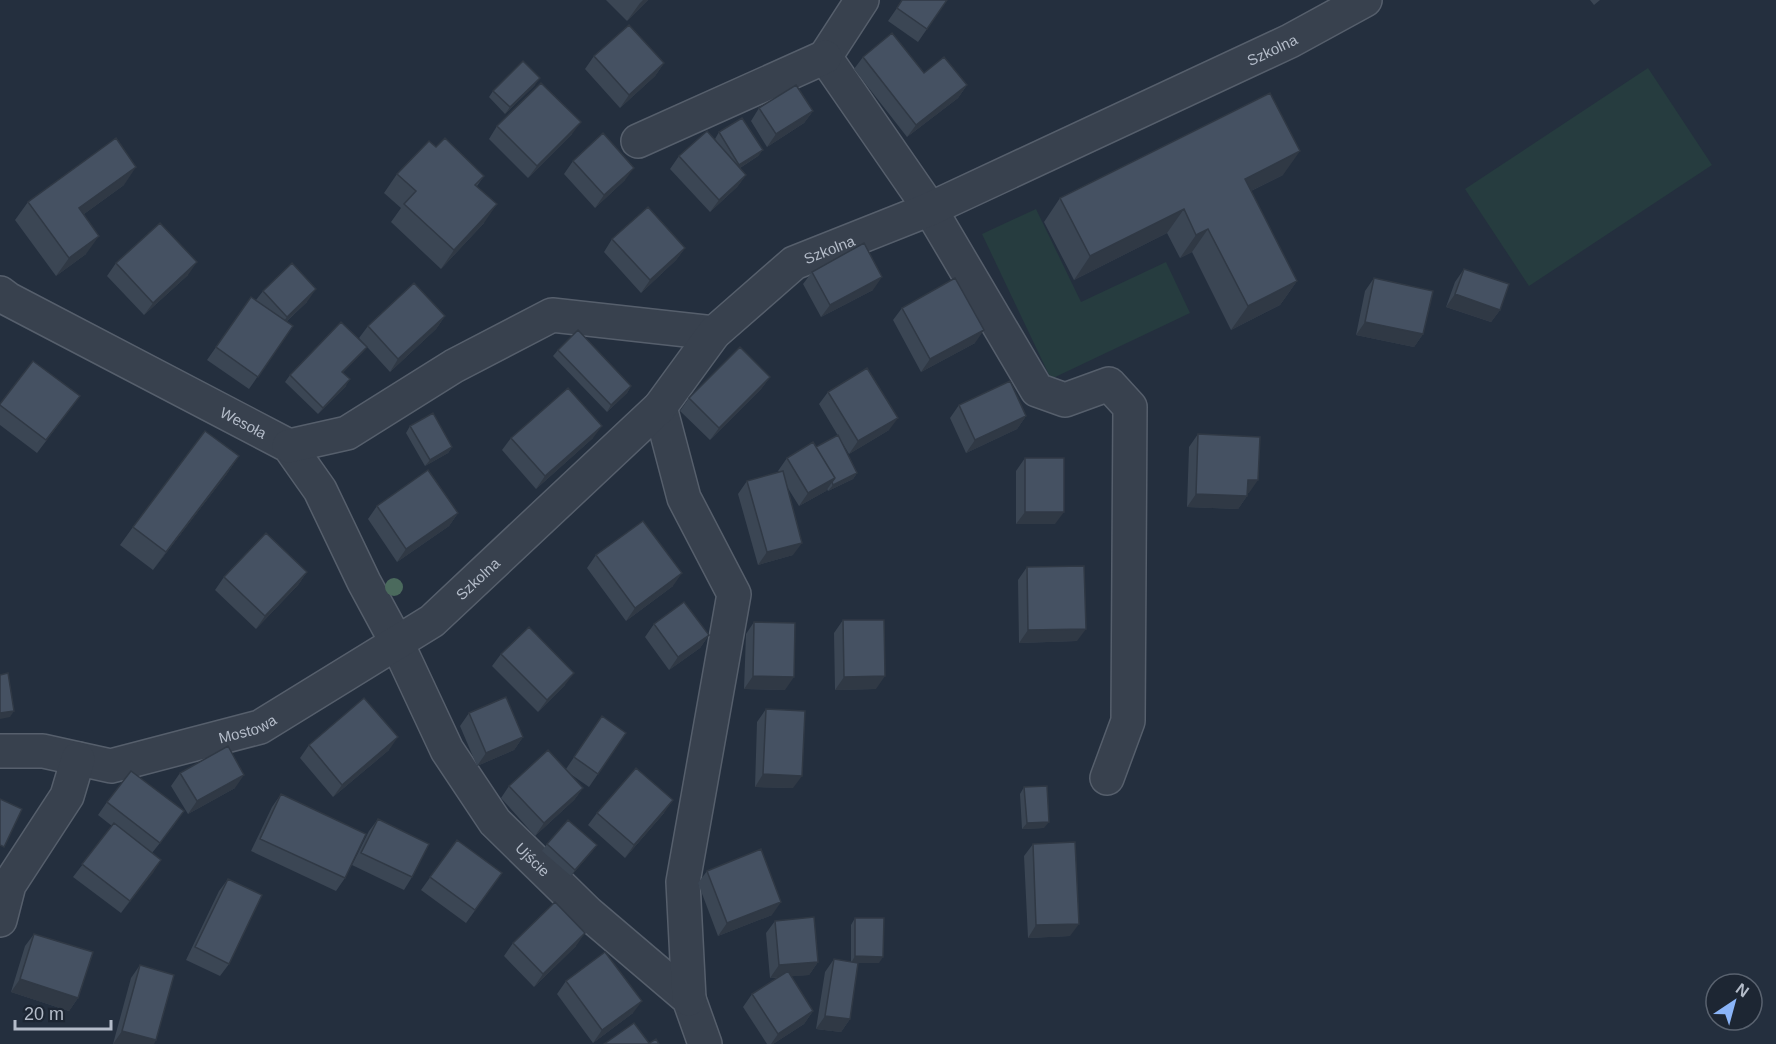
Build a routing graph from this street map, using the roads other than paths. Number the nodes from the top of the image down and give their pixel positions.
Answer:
1 (862, 0) edge
2 (1365, 0) edge
3 (825, 57) junction
4 (638, 141) dead end
5 (930, 209) junction
6 (0, 293) edge
7 (714, 333) junction
8 (660, 407) junction
9 (289, 446) junction
10 (397, 644) junction
11 (0, 751) edge
12 (78, 759) junction
13 (1107, 778) dead end
14 (0, 920) edge
15 (688, 999) junction
16 (705, 1044) edge

1 - 3 street
2 - 5 street, Szkolna
3 - 4 street
3 - 5 street
5 - 7 street, Szkolna
5 - 13 street
6 - 9 street, Wesoła
7 - 8 street, Szkolna
7 - 9 street
8 - 10 street, Szkolna
8 - 15 street
9 - 10 street, Wesoła
10 - 12 street, Mostowa
10 - 15 street, Ujście
11 - 12 street, Mostowa
12 - 14 street
15 - 16 street, Ujście

